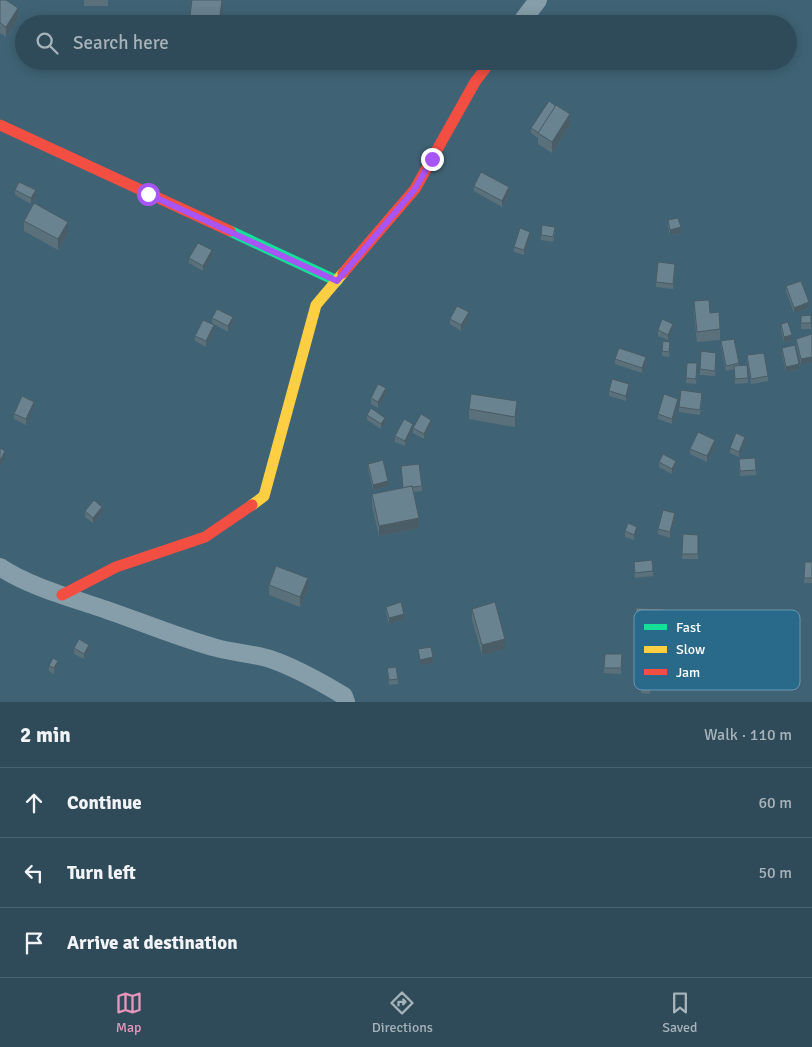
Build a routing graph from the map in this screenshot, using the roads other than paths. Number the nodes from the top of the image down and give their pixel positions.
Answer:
1 (538, 0) edge
2 (527, 15) edge
3 (484, 70) edge
4 (0, 124) edge
5 (337, 281) junction
6 (0, 566) edge
7 (62, 595) junction
8 (346, 702) edge

1 - 2 street
3 - 5 street
4 - 5 street
5 - 7 street
6 - 7 street
7 - 8 street

